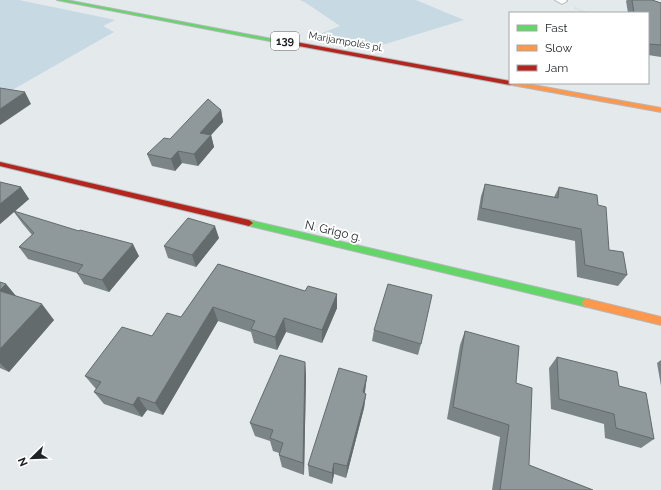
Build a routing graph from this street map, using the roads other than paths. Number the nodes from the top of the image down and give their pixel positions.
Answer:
1 (59, 0) edge
2 (509, 83) edge
3 (517, 84) edge
4 (661, 110) edge
5 (0, 164) edge
6 (661, 321) edge

1 - 2 main road, Marijampolės pl. / 139
3 - 4 main road, Marijampolės pl. / 139
5 - 6 main road, N. Grigo g.

